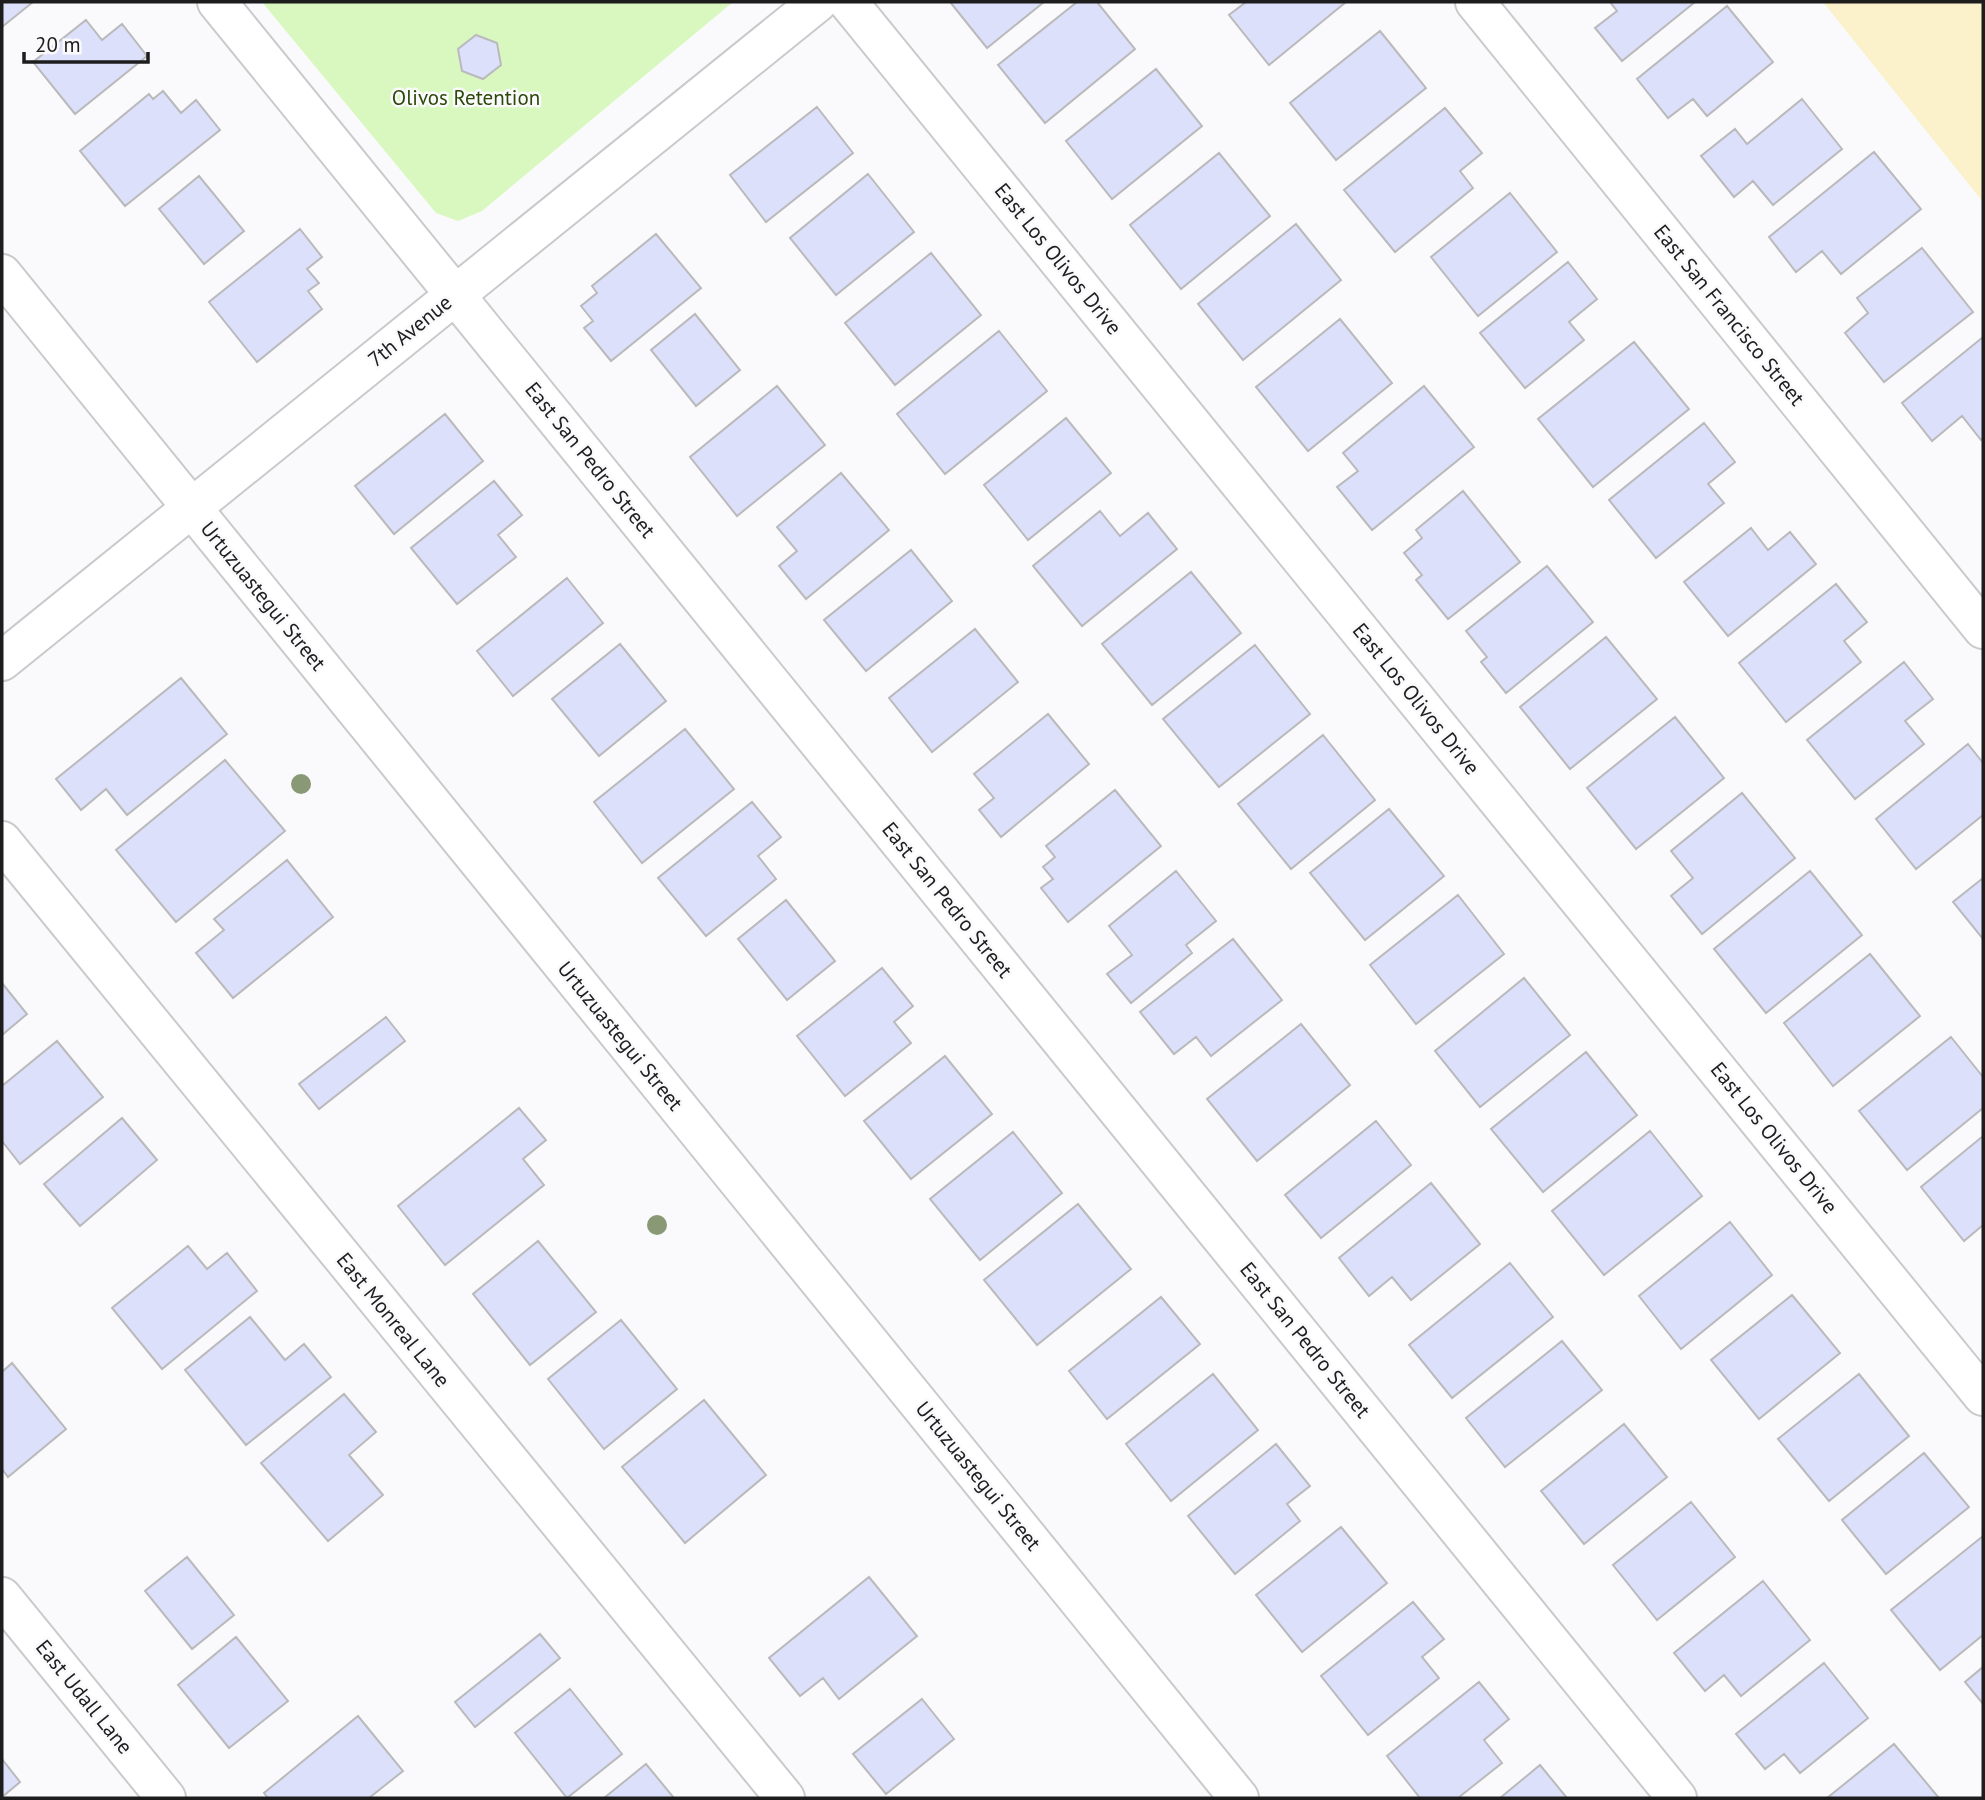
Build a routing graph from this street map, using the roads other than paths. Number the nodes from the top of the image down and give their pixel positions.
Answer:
1 (217, 2) edge
2 (818, 2) edge
3 (848, 2) edge
4 (1475, 2) edge
5 (2, 274) edge
6 (455, 295) junction
7 (192, 508) junction
8 (1983, 629) edge
9 (2, 661) edge
10 (2, 841) edge
11 (1983, 1396) edge
12 (2, 1597) edge
13 (166, 1798) edge
14 (785, 1798) edge
15 (1239, 1798) edge
16 (1677, 1798) edge

1 - 6 street, East San Pedro Street
2 - 6 street, 7th Avenue
3 - 11 street, East Los Olivos Drive
4 - 8 street, East San Francisco Street
5 - 7 street, Urtuzuastegui Street
6 - 7 street, 7th Avenue
6 - 16 street, East San Pedro Street
7 - 9 street, 7th Avenue
7 - 15 street, Urtuzuastegui Street
10 - 14 street, East Monreal Lane
12 - 13 street, East Udall Lane

